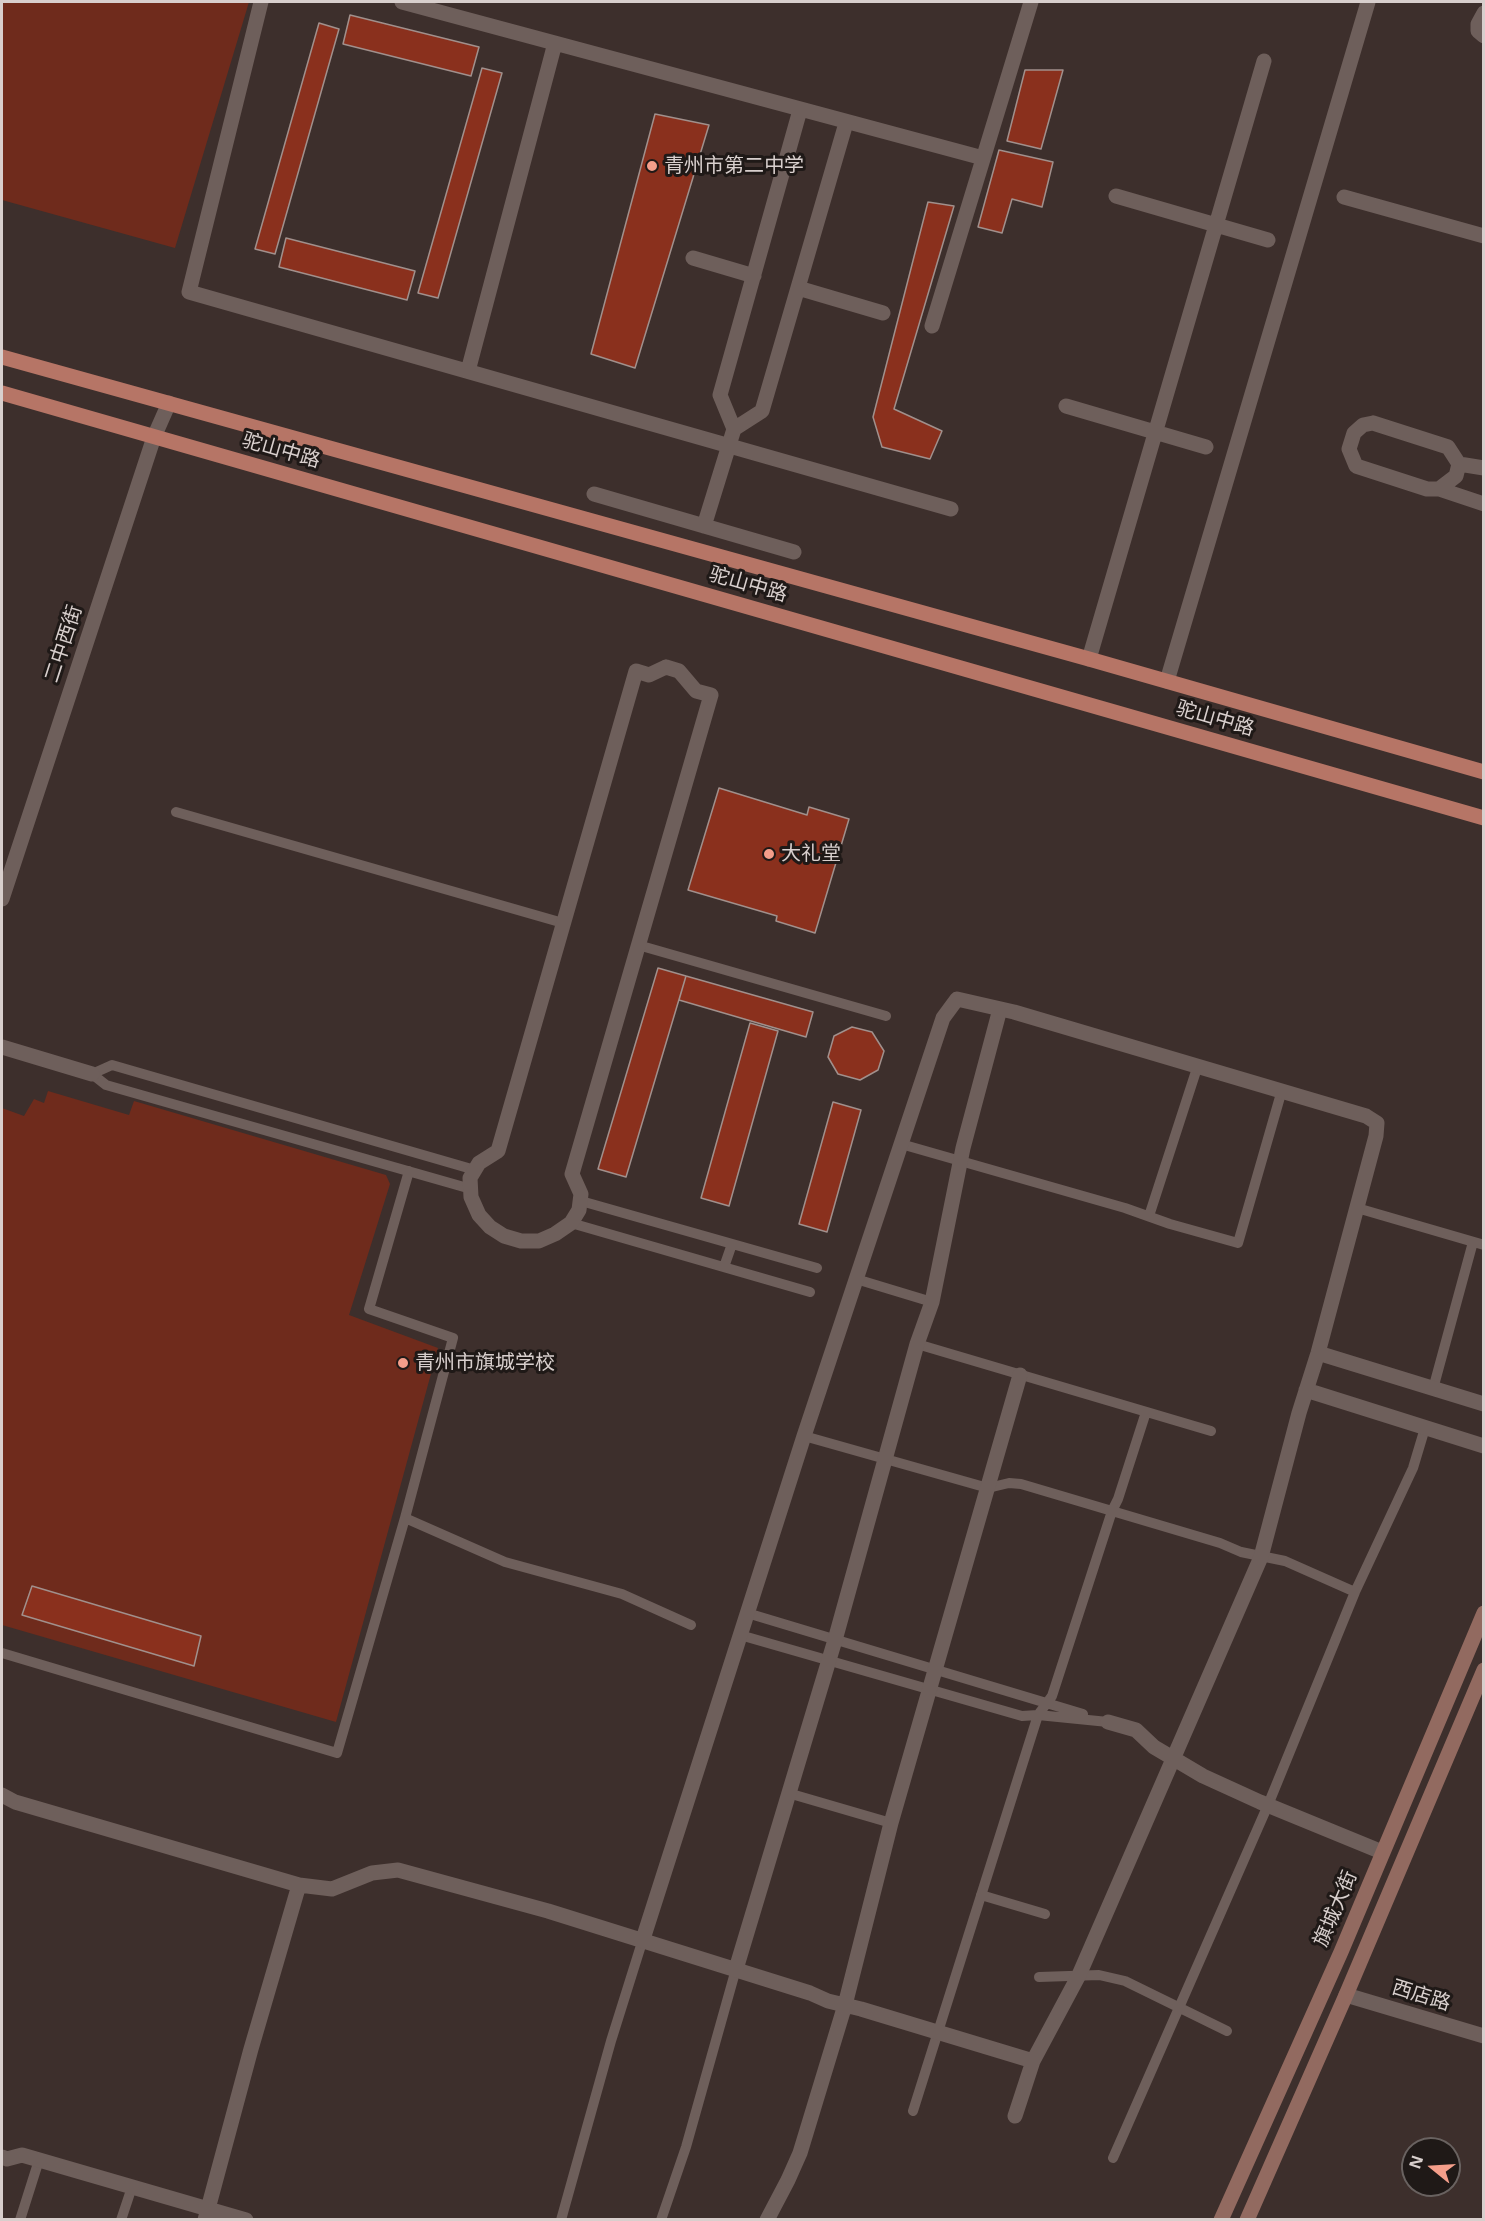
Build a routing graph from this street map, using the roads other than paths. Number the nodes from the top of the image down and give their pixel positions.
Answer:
1 (261, 2) edge
2 (402, 2) edge
3 (1031, 2) edge
4 (1368, 2) edge
5 (1484, 13) edge
6 (1484, 36) edge
7 (555, 43) junction
8 (1264, 61) dead end
9 (800, 110) junction
10 (846, 123) junction
11 (983, 158) junction
12 (1116, 196) dead end
13 (1344, 197) dead end
14 (1216, 225) junction
15 (1484, 236) edge
16 (1268, 240) dead end
17 (693, 258) dead end
18 (754, 276) junction
19 (798, 288) junction
20 (883, 313) dead end
21 (932, 326) dead end
22 (2, 357) edge
23 (468, 371) junction
24 (2, 393) edge
25 (169, 403) junction
26 (1066, 406) dead end
27 (734, 429) junction
28 (1155, 432) junction
29 (154, 437) junction
30 (729, 446) junction
31 (1206, 447) dead end
32 (1459, 464) junction
33 (1484, 468) edge
34 (1438, 489) junction
35 (594, 494) dead end
36 (1484, 504) edge
37 (951, 509) dead end
38 (705, 526) junction
39 (794, 552) dead end
40 (1089, 659) junction
41 (1167, 681) junction
42 (1484, 772) edge
43 (176, 812) dead end
44 (1484, 818) edge
45 (2, 899) edge
46 (563, 923) junction
47 (638, 945) junction
48 (1000, 1009) junction
49 (886, 1016) dead end
50 (2, 1047) edge
51 (1198, 1065) junction
52 (92, 1074) junction
53 (1282, 1090) junction
54 (901, 1144) junction
55 (962, 1162) junction
56 (475, 1170) junction
57 (409, 1172) junction
58 (471, 1189) junction
59 (581, 1201) junction
60 (1357, 1208) junction
61 (1149, 1216) junction
62 (571, 1223) junction
63 (1478, 1243) edge
64 (732, 1244) junction
65 (724, 1267) junction
66 (818, 1268) dead end
67 (856, 1279) junction
68 (810, 1292) dead end
69 (932, 1302) junction
70 (917, 1344) junction
71 (1318, 1353) junction
72 (1020, 1375) junction
73 (1433, 1389) junction
74 (1306, 1390) junction
75 (1484, 1404) edge
76 (1146, 1412) junction
77 (1425, 1428) junction
78 (1211, 1431) dead end
79 (804, 1436) junction
80 (1484, 1446) edge
81 (885, 1459) junction
82 (988, 1488) junction
83 (1112, 1511) junction
84 (405, 1518) junction
85 (1261, 1557) junction
86 (1355, 1592) junction
87 (747, 1613) junction
88 (1484, 1613) edge
89 (691, 1625) dead end
90 (740, 1635) junction
91 (835, 1640) junction
92 (2, 1653) edge
93 (828, 1660) junction
94 (935, 1670) junction
95 (1484, 1670) edge
96 (928, 1689) junction
97 (1047, 1704) junction
98 (1038, 1715) junction
99 (1108, 1722) junction
100 (1174, 1759) junction
101 (788, 1793) junction
102 (2, 1795) edge
103 (1268, 1805) junction
104 (891, 1823) junction
105 (1383, 1852) junction
106 (299, 1884) junction
107 (981, 1895) junction
108 (1045, 1914) dead end
109 (643, 1940) junction
110 (736, 1969) junction
111 (1079, 1975) junction
112 (1039, 1977) dead end
113 (1346, 1995) junction
114 (845, 2005) junction
115 (1178, 2007) junction
116 (1227, 2031) dead end
117 (939, 2032) junction
118 (1484, 2036) edge
119 (1033, 2061) junction
120 (913, 2111) dead end
121 (1015, 2116) dead end
122 (2, 2157) edge
123 (1113, 2158) dead end
124 (39, 2160) junction
125 (132, 2187) junction
126 (207, 2214) edge
127 (20, 2220) edge
128 (121, 2220) edge
129 (246, 2220) edge
130 (561, 2220) edge
131 (661, 2220) edge
132 (766, 2220) edge
133 (1221, 2220) edge
134 (1247, 2220) edge

1 - 23 street
2 - 7 street
3 - 11 street
4 - 41 street
5 - 6 street
7 - 9 street
7 - 23 street
8 - 14 street
9 - 10 street
9 - 18 street
10 - 11 street
10 - 19 street
11 - 21 street
12 - 14 street
13 - 15 street
14 - 16 street
14 - 28 street
17 - 18 street
18 - 27 street
19 - 20 street
19 - 27 street
22 - 25 main road, 驼山中路
23 - 30 street
24 - 29 main road, 驼山中路
25 - 29 street, 二中西街
25 - 40 main road, 驼山中路
26 - 28 street
27 - 30 street
28 - 31 street
28 - 40 street
29 - 44 main road, 驼山中路
29 - 45 street, 二中西街
30 - 37 street
30 - 38 street
32 - 33 street
32 - 34 street
32 - 34 street
34 - 36 street
35 - 38 street
38 - 39 street
40 - 41 main road, 驼山中路
41 - 42 main road, 驼山中路
43 - 46 lane
46 - 47 street
46 - 56 street
47 - 49 lane
47 - 59 street
48 - 51 street
48 - 54 street
48 - 55 street
50 - 52 street
51 - 53 street
51 - 61 lane
52 - 56 lane
52 - 57 lane
53 - 60 street
53 - 61 lane
54 - 55 lane
54 - 67 street
55 - 61 lane
55 - 69 street
56 - 58 street
57 - 58 lane
57 - 84 lane
58 - 62 street
59 - 62 street
59 - 64 lane
60 - 63 lane
60 - 71 street
62 - 65 lane
63 - 73 lane
64 - 65 lane
64 - 66 lane
65 - 68 lane
67 - 69 lane
67 - 79 street
69 - 70 street
70 - 72 lane
70 - 81 street
71 - 73 street
71 - 74 street
72 - 76 lane
72 - 82 street
73 - 75 street
74 - 77 street
74 - 85 street
76 - 78 lane
76 - 83 lane
77 - 80 street
77 - 86 lane
79 - 81 lane
79 - 87 street
81 - 82 lane
81 - 91 street
82 - 83 lane
82 - 94 street
83 - 85 lane
83 - 97 lane
84 - 89 lane
84 - 92 lane
85 - 86 lane
85 - 100 street
86 - 103 lane
87 - 90 street
87 - 91 lane
88 - 105 main road, 旗城大街
90 - 93 lane
90 - 109 street
91 - 93 street
91 - 94 lane
93 - 96 lane
93 - 101 street
94 - 96 street
94 - 97 lane
95 - 113 main road
96 - 98 lane
96 - 104 street
97 - 98 lane
97 - 99 lane
98 - 99 lane
98 - 107 lane
99 - 100 street
100 - 103 street
100 - 111 street
101 - 104 lane
101 - 110 street
102 - 106 street
103 - 105 street
103 - 115 lane
104 - 114 street
105 - 133 main road, 旗城大街
106 - 109 street
106 - 126 street
107 - 108 lane
107 - 117 lane
109 - 110 street
109 - 130 lane
110 - 114 street
110 - 131 lane
111 - 112 lane
111 - 115 lane
111 - 119 street
113 - 118 street, 西店路
113 - 134 main road
114 - 117 street
114 - 132 street
115 - 116 lane
115 - 123 lane
117 - 119 street
117 - 120 lane
119 - 121 street
122 - 124 street
124 - 125 street
124 - 127 lane
125 - 126 street
125 - 128 lane
126 - 129 street

